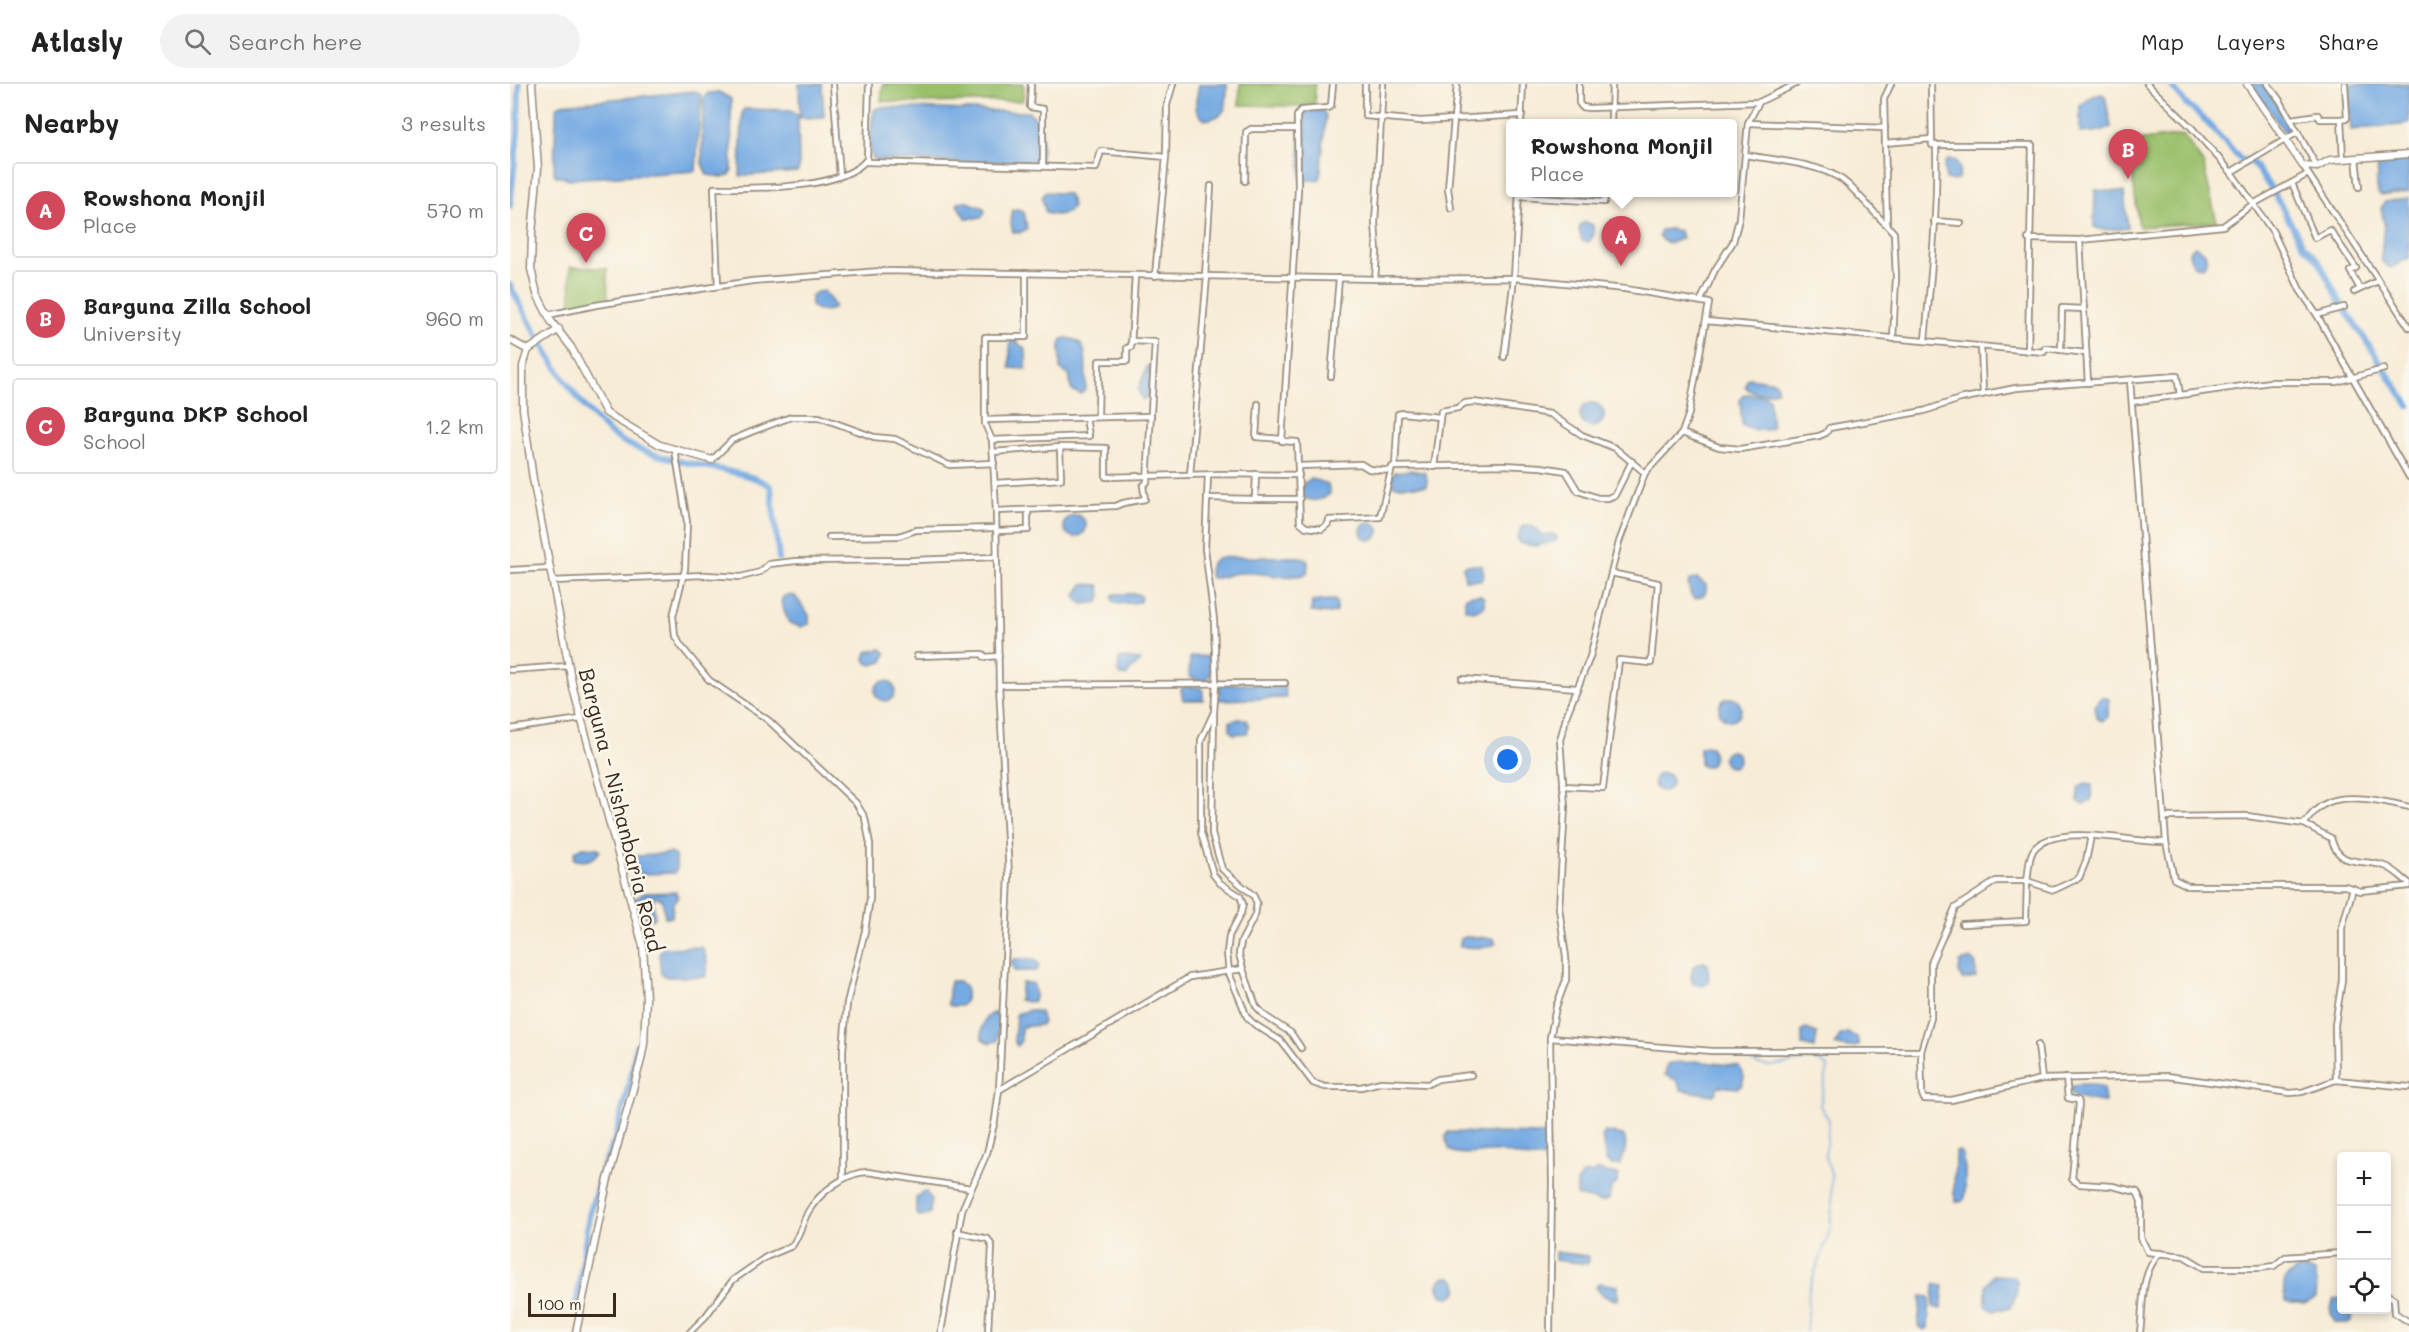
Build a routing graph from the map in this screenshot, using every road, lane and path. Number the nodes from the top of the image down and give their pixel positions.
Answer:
1 (532, 84) edge
2 (833, 84) edge
3 (869, 84) edge
4 (1031, 84) edge
5 (1173, 84) edge
6 (1333, 84) edge
7 (1365, 84) edge
8 (1383, 84) edge
9 (1457, 84) edge
10 (1522, 84) edge
11 (1579, 84) edge
12 (1612, 84) edge
13 (1796, 84) edge
14 (1892, 84) edge
15 (1931, 84) edge
16 (2147, 84) edge
17 (2247, 84) edge
18 (2268, 84) edge
19 (2344, 84) edge
20 (1759, 102) junction
21 (1612, 108) junction
22 (1522, 114) junction
23 (2341, 118) junction
24 (1380, 119) junction
25 (1454, 119) junction
26 (1521, 119) edge
27 (1611, 119) edge
28 (2290, 119) junction
29 (1748, 123) junction
30 (1885, 128) junction
31 (1297, 129) junction
32 (2298, 132) junction
33 (1932, 139) junction
34 (2285, 140) junction
35 (1885, 143) junction
36 (1935, 145) junction
37 (2409, 154) edge
38 (1746, 155) junction
39 (1166, 156) junction
40 (2356, 158) junction
41 (2343, 159) junction
42 (866, 162) junction
43 (2301, 163) junction
44 (1042, 166) junction
45 (2317, 167) junction
46 (2231, 172) junction
47 (2308, 174) junction
48 (840, 176) junction
49 (1245, 181) dead end
50 (2292, 183) junction
51 (1210, 186) dead end
52 (2359, 188) dead end
53 (1519, 197) edge
54 (1543, 197) edge
55 (1605, 197) edge
56 (2253, 204) junction
57 (1451, 208) dead end
58 (1934, 221) junction
59 (1961, 223) dead end
60 (1887, 225) junction
61 (2028, 239) junction
62 (2080, 240) junction
63 (1026, 273) junction
64 (1135, 275) junction
65 (1155, 276) junction
66 (1206, 276) junction
67 (1292, 276) junction
68 (1339, 278) junction
69 (1514, 278) junction
70 (1375, 279) junction
71 (2378, 281) junction
72 (718, 286) junction
73 (2360, 289) junction
74 (2354, 292) dead end
75 (1701, 300) junction
76 (2344, 307) dead end
77 (2084, 309) junction
78 (548, 315) junction
79 (2317, 315) junction
80 (1706, 321) junction
81 (2409, 327) edge
82 (559, 329) junction
83 (1893, 339) junction
84 (510, 340) edge
85 (1925, 340) junction
86 (1132, 341) junction
87 (1981, 347) junction
88 (528, 350) junction
89 (2061, 350) junction
90 (2028, 351) junction
91 (2086, 353) junction
92 (1504, 357) dead end
93 (2384, 369) dead end
94 (1331, 376) dead end
95 (2352, 377) junction
96 (2130, 380) junction
97 (2088, 383) junction
98 (1983, 394) junction
99 (2180, 395) junction
100 (2132, 402) junction
101 (1258, 404) dead end
102 (1098, 416) junction
103 (1151, 416) junction
104 (1439, 417) junction
105 (1086, 418) junction
106 (985, 420) junction
107 (1682, 433) junction
108 (1282, 439) junction
109 (992, 440) junction
110 (1059, 447) junction
111 (674, 449) junction
112 (993, 452) junction
113 (712, 460) joint
114 (1632, 461) junction
115 (994, 463) junction
116 (1298, 466) junction
117 (1434, 466) junction
118 (1393, 469) junction
119 (1646, 473) junction
120 (1256, 474) junction
121 (1190, 475) junction
122 (1208, 475) junction
123 (1299, 475) junction
124 (1147, 477) junction
125 (2409, 477) edge
126 (995, 483) junction
127 (1207, 498) junction
128 (1255, 499) junction
129 (1300, 499) junction
130 (996, 511) junction
131 (1028, 511) junction
132 (996, 530) junction
133 (829, 537) dead end
134 (996, 557) junction
135 (550, 568) junction
136 (510, 570) edge
137 (1611, 573) junction
138 (682, 576) junction
139 (552, 581) junction
140 (917, 656) dead end
141 (999, 656) junction
142 (568, 666) junction
143 (510, 670) edge
144 (1462, 679) dead end
145 (1216, 683) junction
146 (1285, 683) dead end
147 (999, 686) junction
148 (1577, 688) junction
149 (1214, 712) junction
150 (581, 719) junction
151 (510, 729) edge
152 (1563, 786) junction
153 (2409, 807) edge
154 (2164, 817) junction
155 (2304, 824) junction
156 (2091, 836) junction
157 (2166, 842) junction
158 (2027, 881) junction
159 (2409, 884) edge
160 (2353, 888) junction
161 (1962, 924) dead end
162 (1243, 969) junction
163 (1229, 973) junction
164 (1550, 1038) junction
165 (2038, 1045) dead end
166 (1302, 1048) dead end
167 (1921, 1051) junction
168 (1471, 1075) dead end
169 (2066, 1078) junction
170 (2042, 1079) junction
171 (2336, 1080) junction
172 (2409, 1087) edge
173 (999, 1090) junction
174 (843, 1178) junction
175 (971, 1188) junction
176 (957, 1232) junction
177 (2160, 1253) junction
178 (2337, 1253) edge
179 (2391, 1297) edge
180 (2409, 1322) edge
181 (576, 1332) edge
182 (690, 1332) edge
183 (941, 1332) edge
184 (988, 1332) edge
185 (1550, 1332) edge
186 (2140, 1332) edge

1 - 78 street
2 - 48 street
3 - 42 street
4 - 44 street
5 - 39 street
6 - 31 street
7 - 24 street
8 - 24 street
9 - 25 street
10 - 22 street
11 - 21 street
12 - 21 street
13 - 20 street
14 - 30 street
15 - 33 street
16 - 46 street
17 - 34 street
18 - 28 street
19 - 23 street
20 - 21 street
20 - 29 street
21 - 27 street
22 - 25 street
22 - 26 street
23 - 28 street
23 - 41 street
24 - 25 street
24 - 70 street
25 - 57 street
28 - 32 street
29 - 30 street
29 - 38 street
30 - 35 street
31 - 49 street
31 - 67 street
32 - 34 street
32 - 45 street
33 - 35 street
33 - 36 street
34 - 43 street
34 - 46 street
35 - 60 street
36 - 58 street
36 - 61 street
37 - 40 street
38 - 60 street
38 - 75 street
39 - 44 street
39 - 65 street
40 - 41 street
40 - 52 street
41 - 45 street
42 - 44 street
42 - 48 street
43 - 45 street
43 - 47 street
46 - 56 street
47 - 50 street
47 - 71 street
48 - 72 street
50 - 56 street
50 - 73 street
51 - 66 street
53 - 69 street
54 - 55 street
56 - 62 street
56 - 79 street
58 - 59 street
58 - 85 street
60 - 83 street
61 - 62 street
61 - 90 street
62 - 77 street
63 - 64 street
63 - 72 street
63 - 106 street
64 - 65 street
64 - 86 street
65 - 66 street
66 - 67 street
66 - 121 street
67 - 68 street
67 - 108 street
68 - 70 street
68 - 94 street
69 - 70 street
69 - 75 street
69 - 92 street
71 - 73 street
71 - 81 street
72 - 78 street
73 - 74 street
75 - 80 street
76 - 79 street
77 - 89 street
77 - 91 street
78 - 82 street
79 - 95 street
80 - 83 street
80 - 107 street
82 - 88 street
82 - 111 street
83 - 85 street
84 - 88 street
85 - 87 street
86 - 102 street
86 - 103 street
87 - 90 street
87 - 98 street
88 - 135 street, Barguna - Nishanbaria Road
89 - 90 street
89 - 91 street
91 - 97 street
93 - 95 street
95 - 99 street
95 - 125 street
96 - 97 street
96 - 99 street
96 - 100 street
97 - 98 street
98 - 107 street
99 - 100 street
100 - 154 street
101 - 108 street
102 - 103 street
102 - 105 street
103 - 124 street
104 - 114 street
104 - 117 street
104 - 118 street
105 - 106 street
105 - 109 street
106 - 109 street
107 - 119 street
108 - 116 street
109 - 112 street
110 - 112 street
110 - 124 street
110 - 126 street
111 - 113 street
111 - 138 street
112 - 115 street
113 - 115 street
114 - 117 street
114 - 119 street
115 - 126 street
116 - 118 street
116 - 123 street
117 - 118 street
118 - 129 street
119 - 137 street
120 - 122 street
120 - 123 street
120 - 128 street
121 - 122 street
121 - 124 street
122 - 127 street
123 - 129 street
124 - 131 street
126 - 130 street
127 - 128 street
127 - 145 street
128 - 129 street
130 - 131 street
130 - 132 street
131 - 132 street
132 - 133 street
132 - 134 street
134 - 138 street
134 - 141 street
135 - 136 street
135 - 139 street, Barguna - Nishanbaria Road
137 - 148 street
137 - 152 street
138 - 139 street
138 - 174 street
139 - 142 street, Barguna - Nishanbaria Road
140 - 141 street
141 - 147 street
142 - 143 street
142 - 150 street, Barguna - Nishanbaria Road
144 - 148 street
145 - 146 street
145 - 147 street
145 - 149 street
147 - 173 street
148 - 152 street
149 - 162 street
149 - 163 street
150 - 151 street
150 - 181 street, Barguna - Nishanbaria Road
152 - 164 street
153 - 155 street
154 - 155 street
154 - 157 street
155 - 159 street
156 - 157 street
156 - 158 street
156 - 158 street
157 - 160 street
158 - 161 street
158 - 167 street
159 - 160 street
160 - 171 street
162 - 163 street
162 - 166 street
163 - 168 street
163 - 173 street
164 - 167 street
164 - 185 street
165 - 170 street
167 - 170 street
169 - 170 street
169 - 171 street
169 - 177 street
171 - 172 street
173 - 175 street
174 - 175 street
174 - 182 street
175 - 176 street
176 - 183 street
176 - 184 street
177 - 178 street
177 - 186 street
179 - 180 street

